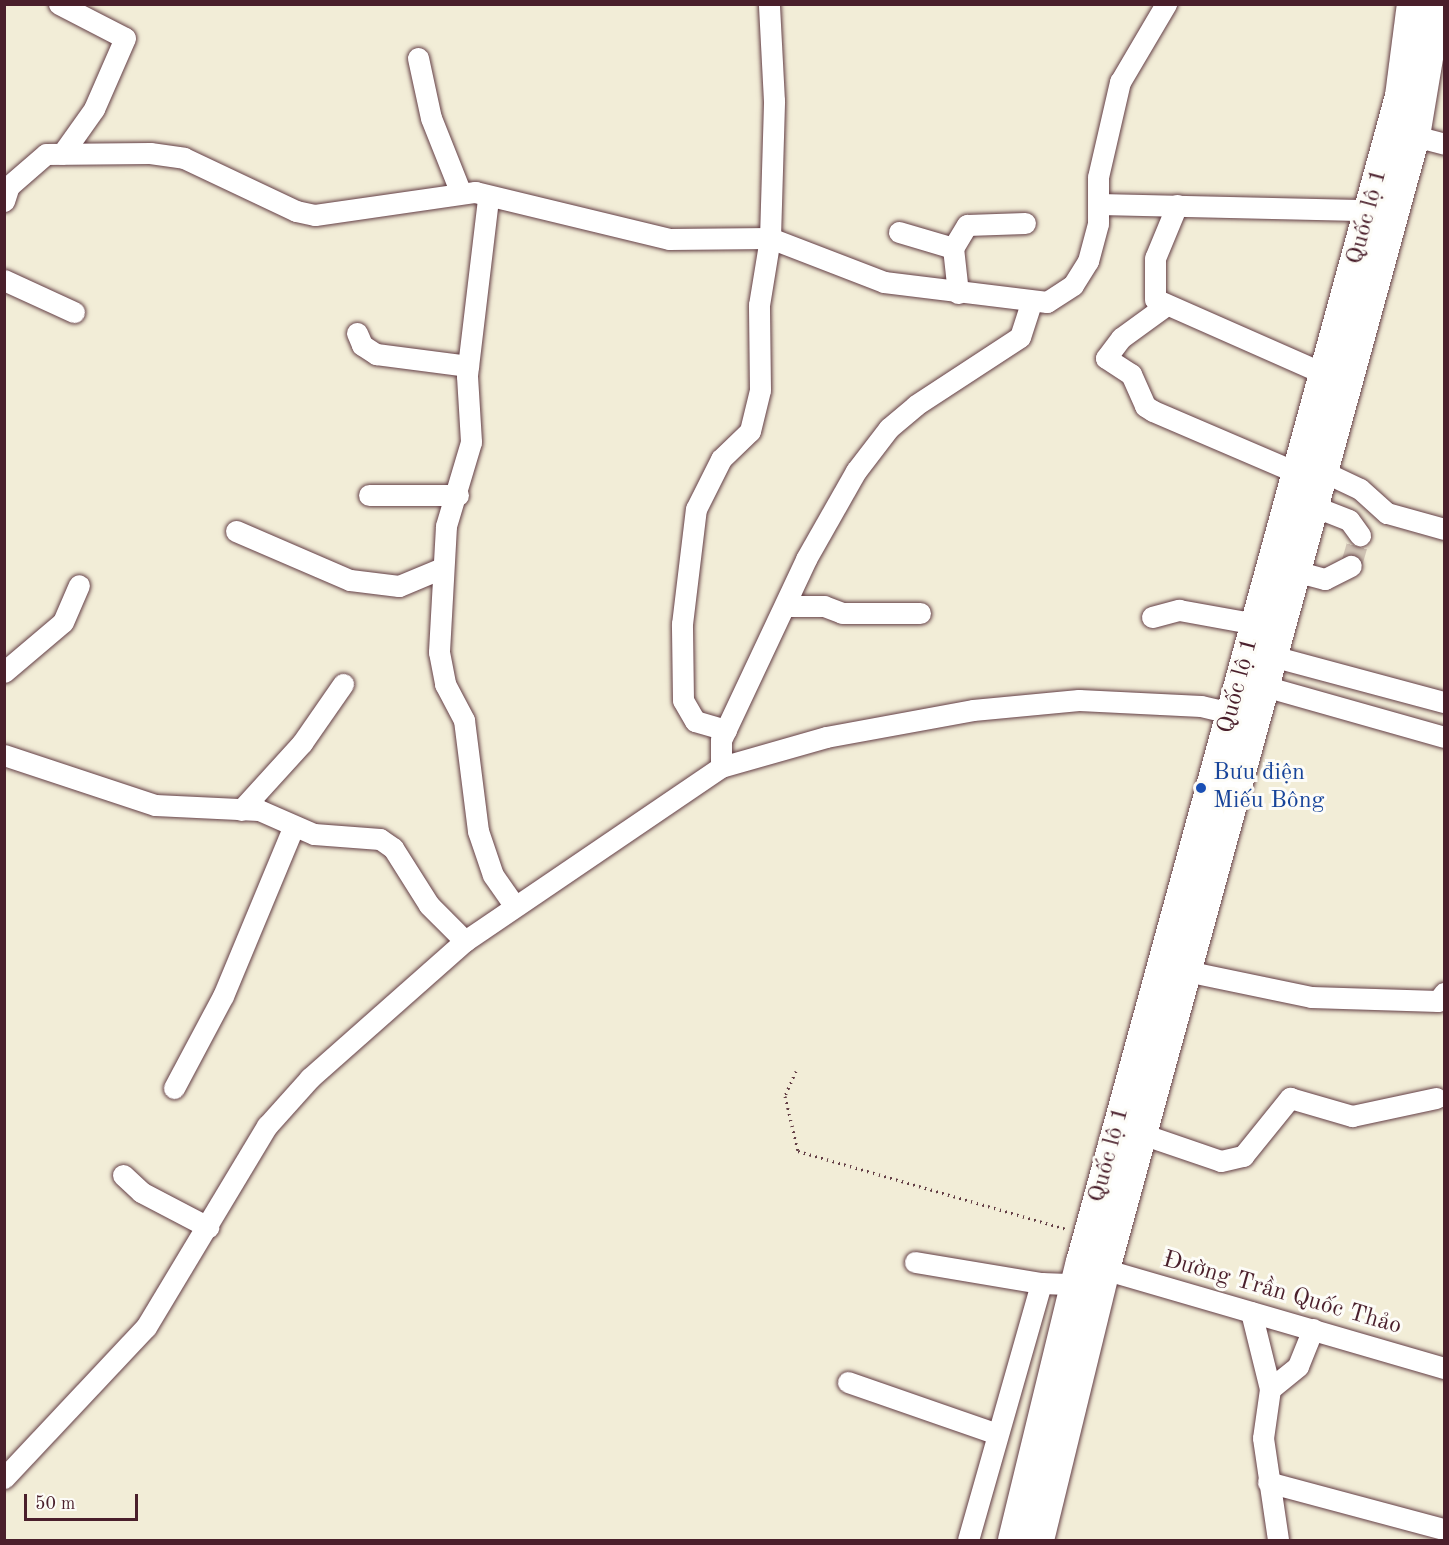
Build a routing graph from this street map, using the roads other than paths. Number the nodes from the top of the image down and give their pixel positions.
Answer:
1 (59, 4) edge
2 (769, 4) edge
3 (1166, 4) edge
4 (1412, 4) edge
5 (1437, 4) edge
6 (418, 57) dead end
7 (1415, 136) junction
8 (1444, 144) edge
9 (62, 154) junction
10 (6, 190) edge
11 (459, 190) junction
12 (488, 199) junction
13 (1099, 204) junction
14 (1177, 205) junction
15 (1370, 210) junction
16 (1025, 223) dead end
17 (898, 232) dead end
18 (770, 238) junction
19 (953, 248) junction
20 (4, 280) edge
21 (958, 293) junction
22 (1032, 301) junction
23 (1164, 306) junction
24 (74, 312) dead end
25 (357, 333) dead end
26 (468, 366) junction
27 (1325, 374) junction
28 (1306, 487) junction
29 (369, 495) dead end
30 (458, 495) junction
31 (1444, 529) edge
32 (236, 531) dead end
33 (1360, 535) dead end
34 (1351, 566) dead end
35 (442, 568) junction
36 (1294, 571) junction
37 (79, 585) dead end
38 (786, 606) junction
39 (920, 613) dead end
40 (1152, 617) dead end
41 (1256, 624) junction
42 (1272, 656) junction
43 (4, 672) edge
44 (343, 684) dead end
45 (1264, 686) junction
46 (1444, 702) edge
47 (1243, 716) junction
48 (726, 730) junction
49 (1444, 737) edge
50 (4, 755) edge
51 (721, 767) junction
52 (241, 810) junction
53 (293, 828) junction
54 (514, 905) junction
55 (465, 941) junction
56 (1186, 971) junction
57 (1444, 993) edge
58 (174, 1088) dead end
59 (1436, 1098) dead end
60 (1142, 1134) junction
61 (123, 1175) dead end
62 (208, 1227) junction
63 (915, 1262) dead end
64 (1087, 1272) junction
65 (1041, 1283) junction
66 (1251, 1312) junction
67 (1313, 1329) junction
68 (1444, 1368) edge
69 (848, 1382) dead end
70 (1270, 1389) junction
71 (997, 1434) junction
72 (4, 1478) edge
73 (1268, 1482) junction
74 (1444, 1529) edge
75 (968, 1540) edge
76 (1013, 1540) edge
77 (1039, 1540) edge
78 (1278, 1540) edge

1 - 9 street
2 - 18 street
3 - 13 street
4 - 15 highway, Quốc lộ 1
5 - 7 highway, Quốc lộ 1
6 - 11 street
7 - 8 street
7 - 28 highway, Quốc lộ 1
9 - 10 street
9 - 11 street
11 - 12 street
12 - 18 street
12 - 26 street
13 - 14 street
13 - 22 street
14 - 15 street
14 - 23 street
15 - 27 highway, Quốc lộ 1
16 - 19 street
17 - 19 street
18 - 21 street
18 - 48 street
19 - 21 street
20 - 24 street
21 - 22 street
22 - 38 street
23 - 27 street
23 - 28 street
25 - 26 street
26 - 30 street
27 - 28 highway, Quốc lộ 1
28 - 31 street
28 - 33 street
28 - 36 highway, Quốc lộ 1
28 - 41 highway, Quốc lộ 1
29 - 30 street
30 - 35 street
32 - 35 street
34 - 36 street
35 - 54 street
36 - 42 highway, Quốc lộ 1
37 - 43 street
38 - 39 street
38 - 48 street
40 - 41 street
41 - 47 highway, Quốc lộ 1
42 - 45 highway, Quốc lộ 1
42 - 46 street
44 - 52 street
45 - 47 highway, Quốc lộ 1
45 - 49 street
47 - 51 street
47 - 56 highway, Quốc lộ 1
47 - 64 highway, Quốc lộ 1
48 - 51 street
50 - 52 street
51 - 54 street
52 - 53 street
53 - 55 street
53 - 58 street
54 - 55 street
55 - 62 street
56 - 57 street
56 - 60 highway, Quốc lộ 1
59 - 60 street
60 - 64 highway, Quốc lộ 1
61 - 62 street
62 - 72 street
63 - 65 street, Đường Trần Quốc Thảo
64 - 65 street, Đường Trần Quốc Thảo
64 - 66 street, Đường Trần Quốc Thảo
64 - 76 highway, Quốc lộ 1
64 - 77 highway, Quốc lộ 1
65 - 71 street
66 - 67 street, Đường Trần Quốc Thảo
66 - 70 street
67 - 68 street, Đường Trần Quốc Thảo
67 - 70 street
69 - 71 street
70 - 73 street
71 - 75 street
73 - 74 street
73 - 78 street

